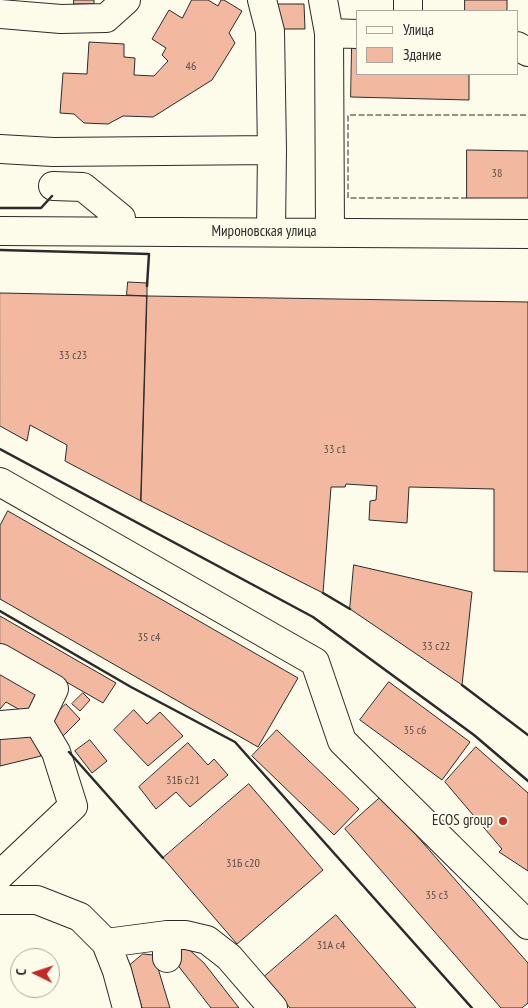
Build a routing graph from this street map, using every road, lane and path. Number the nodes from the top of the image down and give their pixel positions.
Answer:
1 (126, 0) edge
2 (262, 0) edge
3 (324, 0) edge
4 (0, 14) edge
5 (329, 33) junction
6 (356, 34) edge
7 (0, 149) edge
8 (272, 150) junction
9 (53, 186) dead end
10 (0, 231) edge
11 (122, 231) junction
12 (271, 232) junction
13 (330, 233) junction
14 (528, 234) edge
15 (0, 482) edge
16 (0, 658) edge
17 (38, 722) junction
18 (0, 725) edge
19 (0, 875) edge
20 (0, 900) edge
21 (528, 925) edge
22 (106, 943) junction
23 (127, 1008) edge
24 (273, 1008) edge

1 - 4 street
2 - 8 street
3 - 5 street
5 - 6 street
5 - 13 street
7 - 8 street
8 - 12 street
9 - 11 street
10 - 11 street, Мироновская улица
11 - 12 street, Мироновская улица
12 - 13 street, Мироновская улица
13 - 14 street, Мироновская улица
15 - 21 street
16 - 17 street
17 - 18 street
17 - 19 street
20 - 22 street
22 - 23 street
22 - 24 street

